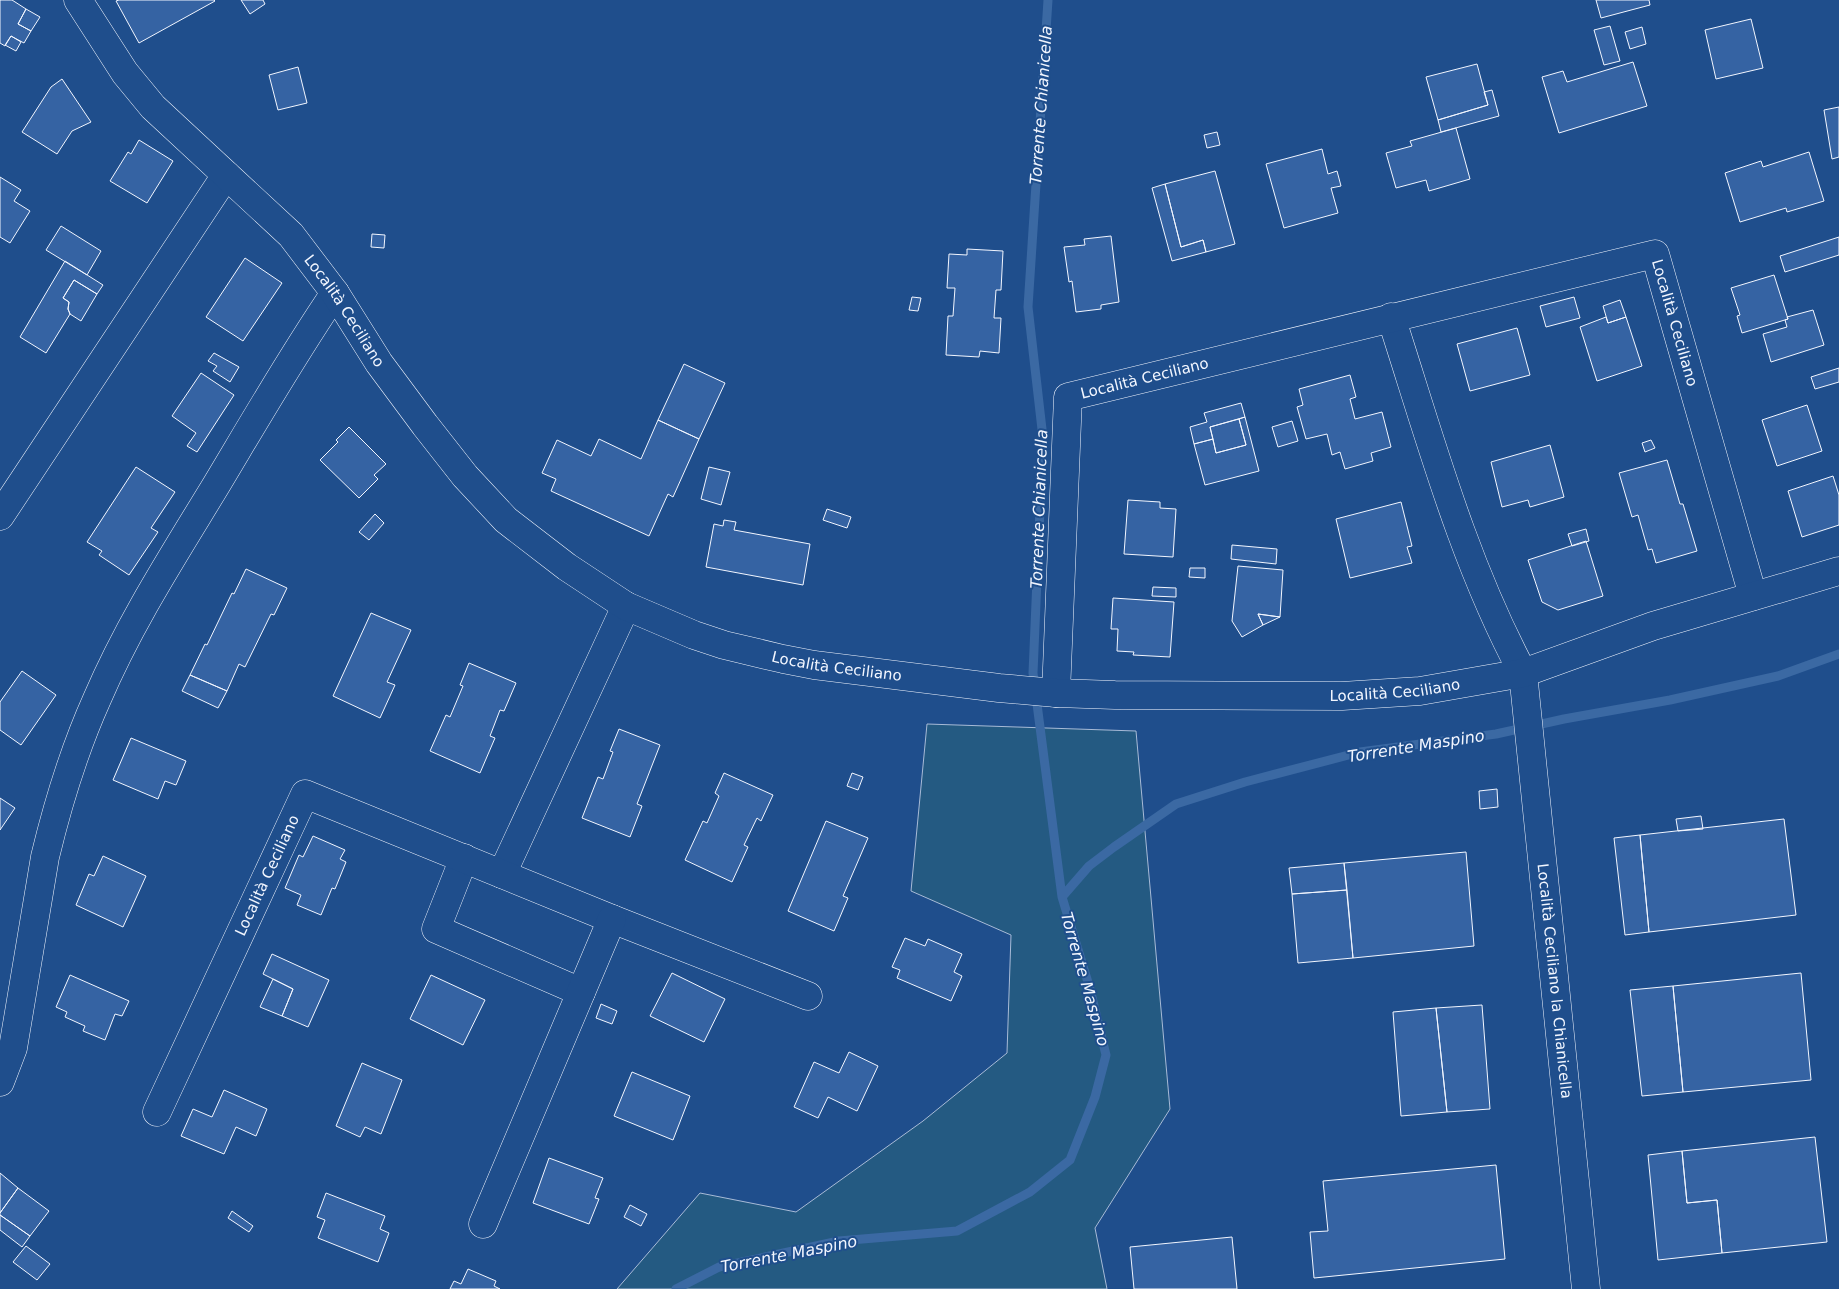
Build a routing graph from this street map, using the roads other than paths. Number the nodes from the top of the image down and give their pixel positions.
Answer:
1 (78, 0) edge
2 (226, 175) junction
3 (335, 294) junction
4 (1392, 317) junction
5 (0, 516) edge
6 (1839, 571) edge
7 (1752, 596) junction
8 (626, 606) junction
9 (1523, 673) junction
10 (1056, 693) junction
11 (464, 858) junction
12 (502, 874) junction
13 (612, 919) junction
14 (581, 992) junction
15 (808, 996) dead end
16 (0, 1082) edge
17 (157, 1112) dead end
18 (483, 1224) dead end
19 (1586, 1289) edge

1 - 2 street, Località Ceciliano
2 - 3 street, Località Ceciliano
2 - 5 street
3 - 8 street, Località Ceciliano
3 - 16 street
4 - 7 street, Località Ceciliano
4 - 9 street
4 - 10 street, Località Ceciliano
6 - 7 street, Località Ceciliano
7 - 9 street, Località Ceciliano
8 - 10 street, Località Ceciliano
8 - 12 street
9 - 10 street, Località Ceciliano
9 - 19 street, Località Ceciliano la Chianicella
11 - 12 street, Località Ceciliano
11 - 14 street
11 - 17 street, Località Ceciliano
12 - 13 street, Località Ceciliano
13 - 14 street
13 - 15 street, Località Ceciliano
14 - 18 street

